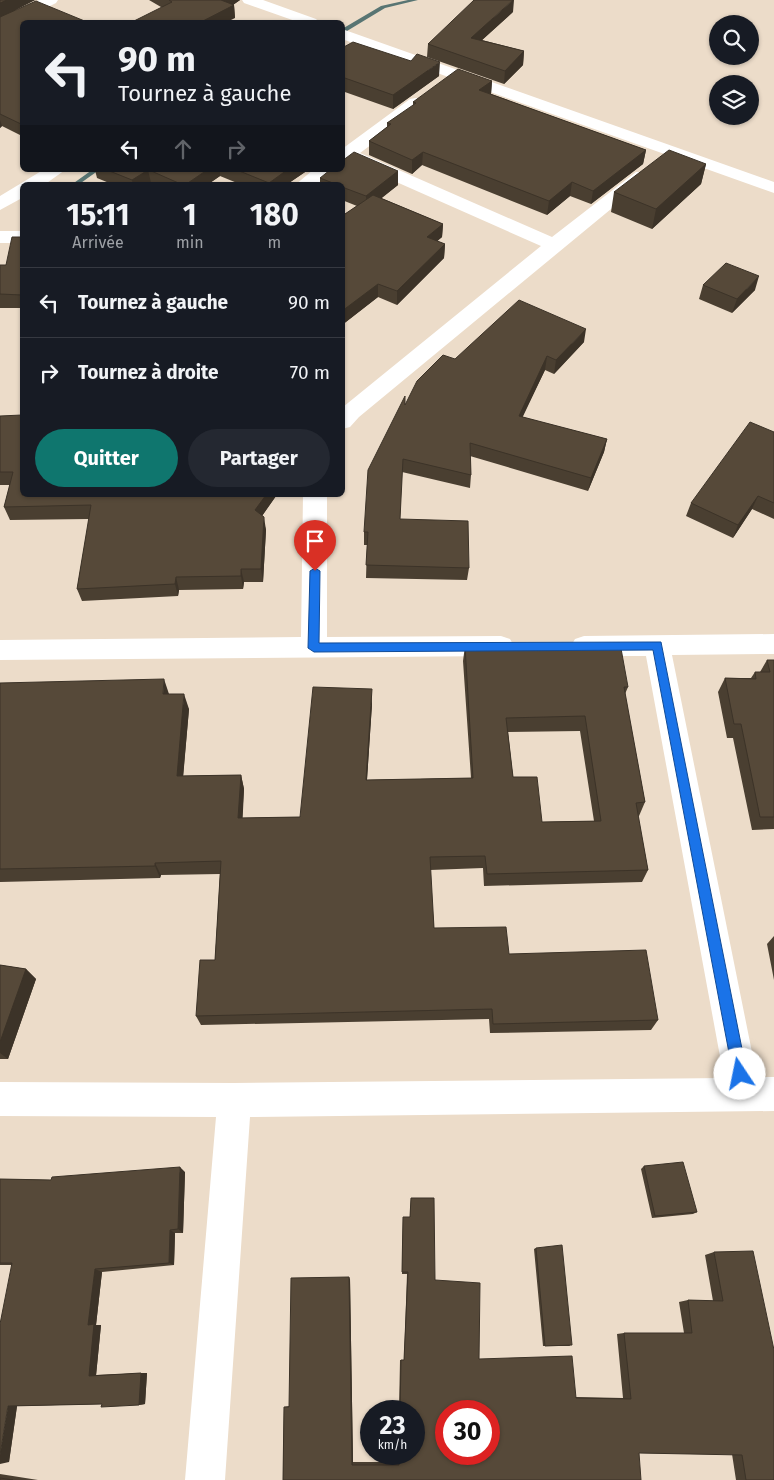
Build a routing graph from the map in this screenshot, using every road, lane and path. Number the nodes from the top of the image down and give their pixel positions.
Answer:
1 (51, 0) edge
2 (249, 0) edge
3 (301, 20) edge
4 (0, 26) edge
5 (345, 35) edge
6 (454, 75) junction
7 (673, 152) junction
8 (345, 156) edge
9 (53, 172) edge
10 (322, 172) edge
11 (36, 182) edge
12 (308, 182) edge
13 (774, 188) edge
14 (20, 191) edge
15 (0, 204) edge
16 (20, 237) edge
17 (0, 238) edge
18 (554, 245) junction
19 (345, 419) edge
20 (316, 497) edge
21 (774, 644) edge
22 (657, 645) junction
23 (530, 646) edge
24 (559, 646) edge
25 (314, 648) junction
26 (0, 650) edge
27 (759, 1094) edge
28 (0, 1099) edge
29 (234, 1100) junction
30 (205, 1480) edge

1 - 4 street
2 - 3 street
5 - 6 street
6 - 7 street
6 - 8 street
7 - 13 street
7 - 18 street
8 - 18 street
9 - 11 street
10 - 12 street
14 - 15 street
16 - 17 street
18 - 19 street
20 - 25 street
21 - 22 street
22 - 24 street
22 - 27 street
23 - 25 street
25 - 26 street
27 - 29 street
28 - 29 street
29 - 30 street

